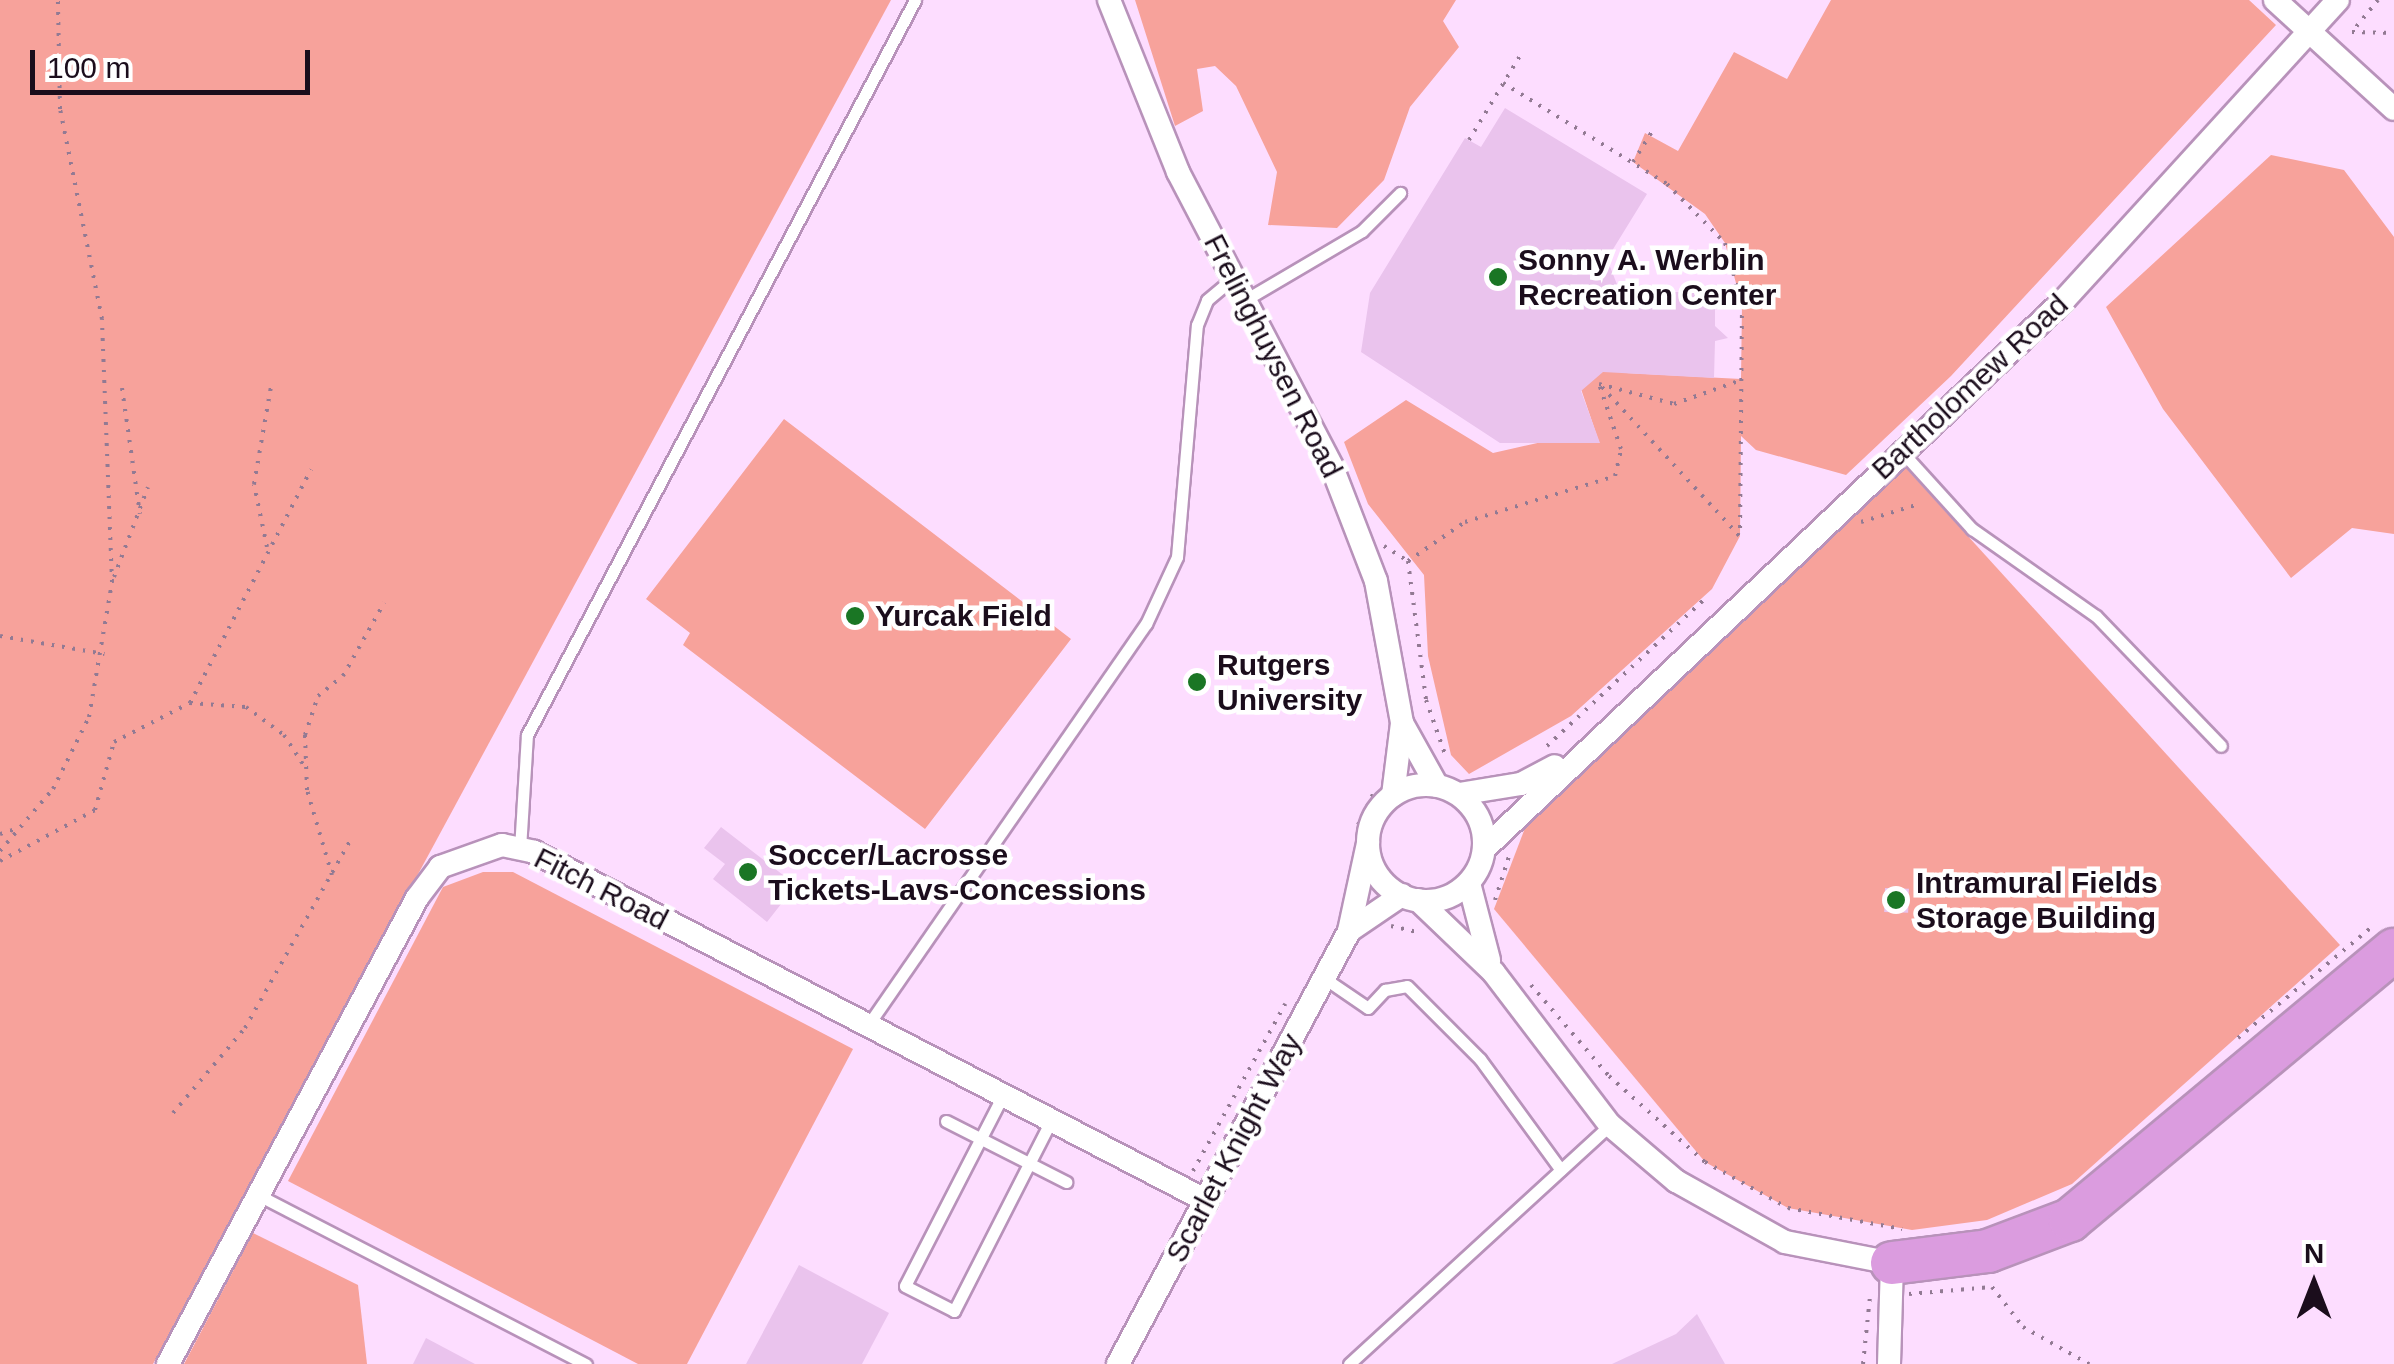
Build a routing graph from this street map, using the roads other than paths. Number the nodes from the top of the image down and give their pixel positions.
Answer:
1 (915, 0) edge
2 (1109, 0) edge
3 (2276, 0) edge
4 (2338, 0) edge
5 (2316, 32) junction
6 (2394, 109) edge
7 (1400, 193) dead end
8 (1234, 278) junction
9 (1245, 300) junction
10 (1902, 452) junction
11 (1402, 723) junction
12 (2221, 746) dead end
13 (1580, 750) junction
14 (1449, 783) junction
15 (1384, 792) junction
16 (1362, 839) junction
17 (1485, 848) junction
18 (520, 849) junction
19 (1469, 882) junction
20 (1410, 898) junction
21 (1349, 931) junction
22 (2387, 947) edge
23 (1494, 972) junction
24 (1324, 978) junction
25 (868, 1026) junction
26 (1002, 1097) junction
27 (946, 1120) dead end
28 (1051, 1122) junction
29 (1610, 1125) junction
30 (981, 1138) junction
31 (1030, 1164) junction
32 (1561, 1170) junction
33 (1066, 1182) dead end
34 (258, 1194) junction
35 (1208, 1201) junction
36 (1902, 1246) junction
37 (168, 1364) edge
38 (586, 1364) edge
39 (1118, 1364) edge
40 (1349, 1364) edge
41 (1889, 1364) edge

1 - 18 lane
2 - 8 street, Frelinghuysen Road
3 - 5 street
4 - 5 street, Bartholomew Road
5 - 6 street
5 - 10 street, Bartholomew Road
7 - 9 lane
8 - 9 street, Frelinghuysen Road
8 - 25 lane
9 - 11 street, Frelinghuysen Road
10 - 12 lane
10 - 13 street, Bartholomew Road
11 - 14 street, Frelinghuysen Road
11 - 15 street, Frelinghuysen Road
13 - 14 street, Bartholomew Road
13 - 17 street, Bartholomew Road
14 - 15 street, Bartholomew Road
14 - 17 street, Frelinghuysen Road
15 - 16 street
16 - 20 street
16 - 21 street
17 - 19 street, Bartholomew Road
18 - 25 street, Fitch Road
18 - 34 street, Fitch Road
19 - 20 street
19 - 23 street
20 - 21 street
20 - 23 street
21 - 24 street, Scarlet Knight Way
22 - 36 highway
23 - 29 street
24 - 32 lane
24 - 35 street, Scarlet Knight Way
25 - 26 street, Fitch Road
26 - 28 street, Fitch Road
26 - 30 lane
27 - 30 lane
28 - 31 lane
28 - 35 street, Fitch Road
29 - 32 lane
29 - 36 street
30 - 31 lane
30 - 31 lane
31 - 33 lane
32 - 40 lane
34 - 37 street, Fitch Road
34 - 38 lane
35 - 39 street, Scarlet Knight Way
36 - 41 street

